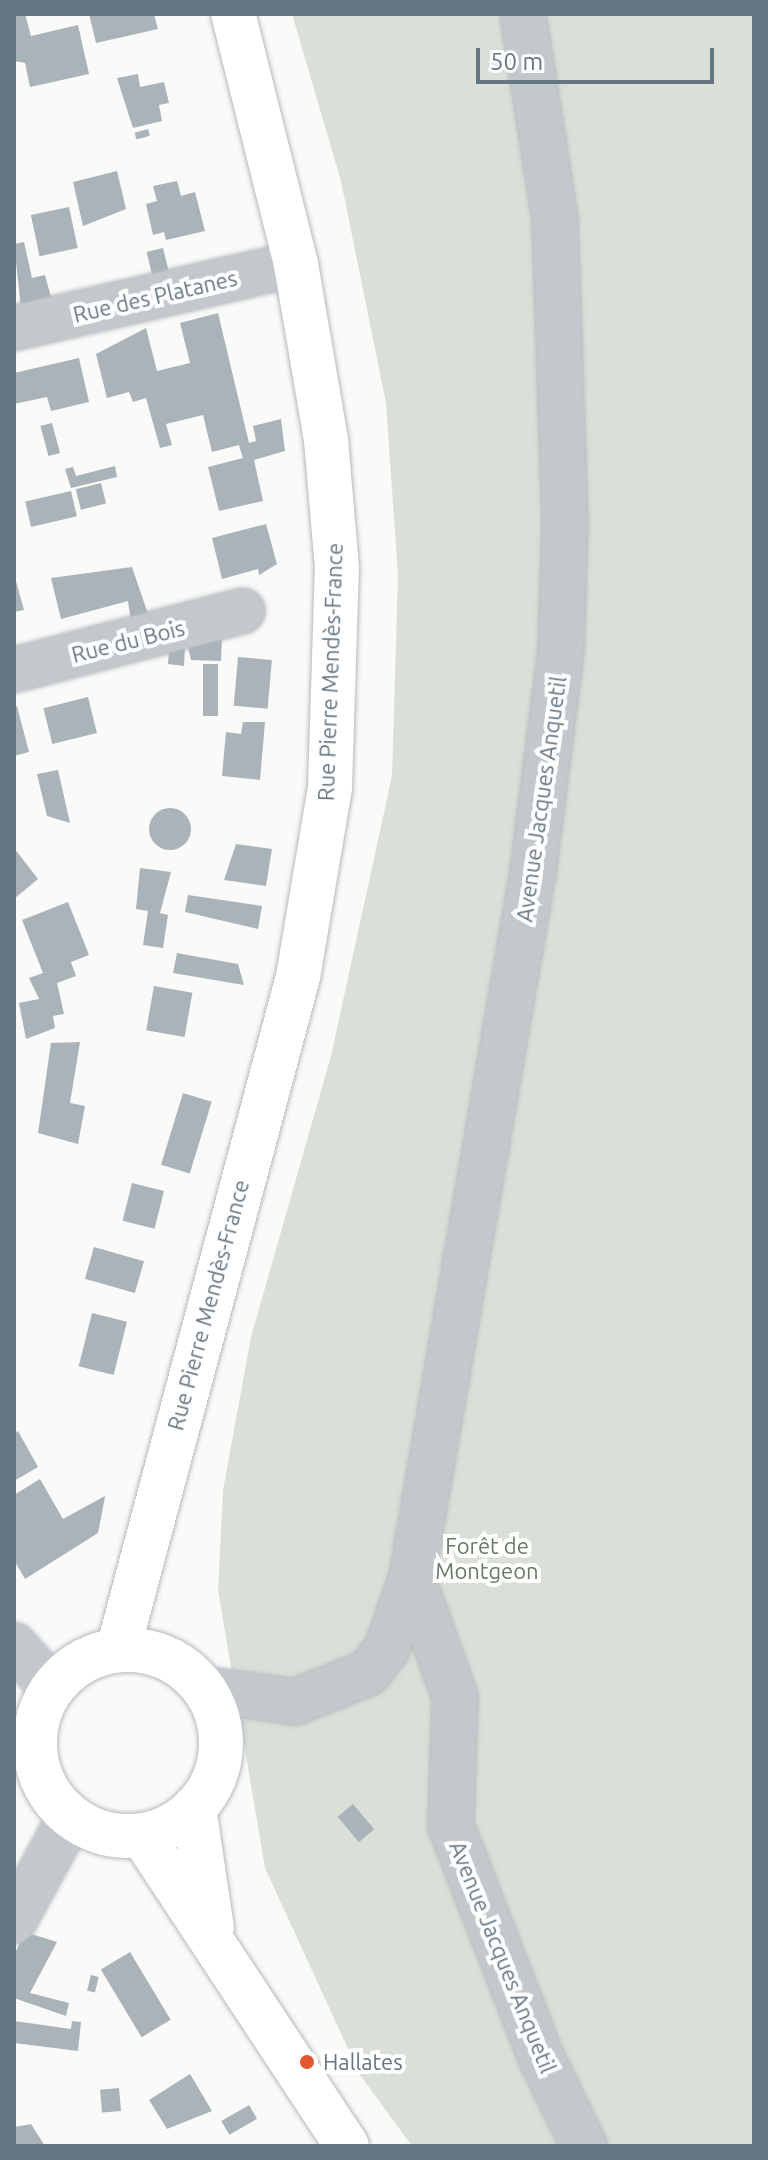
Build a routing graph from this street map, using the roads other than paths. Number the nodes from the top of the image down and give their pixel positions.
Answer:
1 (233, 14) edge
2 (523, 14) edge
3 (296, 264) junction
4 (14, 328) edge
5 (242, 611) dead end
6 (14, 670) edge
7 (412, 1577) junction
8 (14, 1645) edge
9 (118, 1650) junction
10 (52, 1688) junction
11 (204, 1689) junction
12 (25, 1749) edge
13 (194, 1808) junction
14 (71, 1816) junction
15 (142, 1835) junction
16 (14, 1921) edge
17 (214, 1943) junction
18 (347, 2146) edge
19 (584, 2146) edge

1 - 3 main road, Rue Pierre Mendès-France
2 - 7 street, Avenue Jacques Anquetil
3 - 4 street, Rue des Platanes
3 - 9 main road, Rue Pierre Mendès-France
5 - 6 street, Rue du Bois
7 - 11 street, Avenue Jacques Anquetil
7 - 19 street, Avenue Jacques Anquetil
8 - 10 street
9 - 10 main road
9 - 11 main road
10 - 12 main road
11 - 13 main road
12 - 14 main road
13 - 15 main road
13 - 17 main road
14 - 15 main road
14 - 16 street
15 - 17 main road
17 - 18 main road

